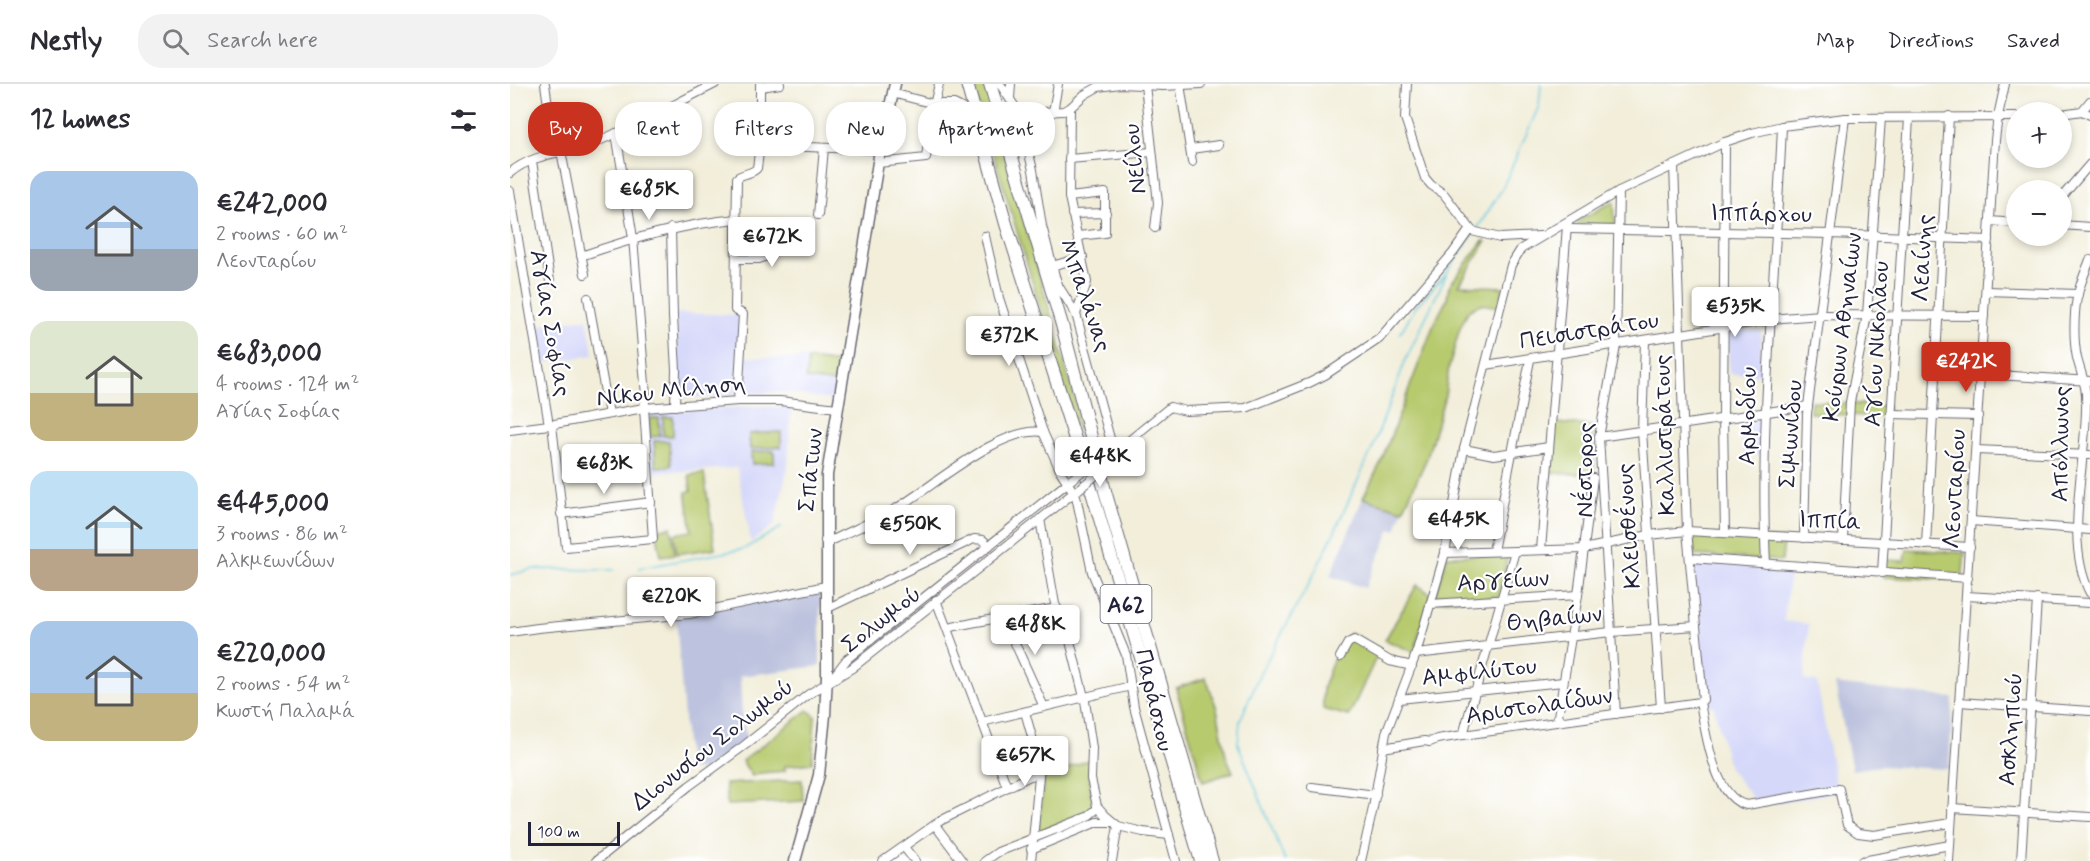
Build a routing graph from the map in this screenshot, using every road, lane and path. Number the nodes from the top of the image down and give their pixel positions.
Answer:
1 (544, 84) edge
2 (715, 84) edge
3 (780, 84) edge
4 (939, 84) edge
5 (965, 84) edge
6 (990, 84) edge
7 (1000, 84) edge
8 (1011, 84) edge
9 (1058, 84) edge
10 (1201, 84) edge
11 (1407, 84) edge
12 (2005, 84) edge
13 (760, 85) edge
14 (1098, 85) edge
15 (1144, 85) edge
16 (1181, 85) edge
17 (893, 88) edge
18 (1010, 98) junction
19 (2090, 101) edge
20 (547, 102) edge
21 (679, 102) edge
22 (760, 102) edge
23 (929, 102) edge
24 (934, 102) edge
25 (1012, 102) edge
26 (1055, 102) edge
27 (1070, 108) junction
28 (2082, 111) junction
29 (1055, 112) edge
30 (2072, 112) edge
31 (2090, 115) edge
32 (1949, 116) junction
33 (1998, 116) junction
34 (2006, 116) edge
35 (1845, 118) junction
36 (1881, 118) junction
37 (1909, 118) junction
38 (1782, 126) junction
39 (1725, 142) junction
40 (1218, 145) dead end
41 (814, 148) edge
42 (824, 148) joint
43 (1191, 148) junction
44 (1152, 152) junction
45 (545, 156) edge
46 (562, 156) edge
47 (620, 156) edge
48 (759, 156) edge
49 (879, 156) edge
50 (926, 156) edge
51 (1030, 156) edge
52 (1069, 159) junction
53 (532, 160) junction
54 (1192, 162) dead end
55 (878, 163) junction
56 (2090, 164) edge
57 (1674, 165) junction
58 (510, 172) edge
59 (2072, 185) edge
60 (510, 191) edge
61 (1619, 191) junction
62 (1069, 197) junction
63 (1106, 213) junction
64 (1072, 214) junction
65 (818, 215) dead end
66 (737, 219) junction
67 (1990, 221) junction
68 (2006, 222) edge
69 (1567, 226) junction
70 (2072, 226) edge
71 (2090, 227) edge
72 (671, 228) junction
73 (1155, 228) dead end
74 (1471, 230) junction
75 (1618, 230) junction
76 (1676, 231) junction
77 (1724, 231) junction
78 (768, 233) dead end
79 (1777, 233) junction
80 (1830, 234) junction
81 (985, 236) dead end
82 (1078, 236) junction
83 (1541, 236) junction
84 (1873, 236) junction
85 (1902, 237) junction
86 (633, 238) junction
87 (1943, 238) junction
88 (1989, 240) junction
89 (581, 255) junction
90 (1083, 257) junction
91 (737, 259) junction
92 (2090, 260) edge
93 (1052, 266) junction
94 (585, 274) dead end
95 (550, 281) dead end
96 (1986, 291) junction
97 (2078, 294) junction
98 (588, 298) dead end
99 (1076, 314) junction
100 (1821, 315) junction
101 (1867, 315) junction
102 (1897, 316) junction
103 (1938, 316) junction
104 (1984, 316) junction
105 (1770, 320) junction
106 (1723, 327) junction
107 (1679, 334) junction
108 (1645, 341) junction
109 (1616, 346) junction
110 (1557, 355) junction
111 (1530, 360) junction
112 (1486, 365) junction
113 (1980, 374) junction
114 (2087, 381) edge
115 (738, 401) junction
116 (675, 406) junction
117 (1808, 406) junction
118 (644, 408) junction
119 (837, 408) junction
120 (1765, 412) junction
121 (609, 414) junction
122 (1891, 414) junction
123 (1933, 415) junction
124 (1978, 416) junction
125 (1723, 418) junction
126 (1684, 424) junction
127 (551, 425) junction
128 (510, 430) edge
129 (1642, 431) junction
130 (1043, 432) junction
131 (1599, 437) junction
132 (1549, 447) junction
133 (1464, 449) junction
134 (1976, 450) junction
135 (1114, 453) junction
136 (1513, 453) junction
137 (2086, 455) edge
138 (1593, 478) dead end
139 (1070, 481) junction
140 (1076, 491) junction
141 (651, 502) junction
142 (561, 514) junction
143 (1040, 519) junction
144 (1971, 521) junction
145 (2077, 529) junction
146 (2090, 530) edge
147 (1688, 531) junction
148 (1725, 533) junction
149 (1649, 535) junction
150 (1765, 535) junction
151 (1804, 538) junction
152 (1843, 540) junction
153 (825, 542) junction
154 (1884, 543) junction
155 (1926, 545) junction
156 (989, 546) junction
157 (1605, 546) junction
158 (1970, 548) junction
159 (1584, 549) junction
160 (1541, 550) junction
161 (1493, 551) junction
162 (1515, 551) junction
163 (1445, 553) junction
164 (1690, 558) junction
165 (1766, 564) junction
166 (1882, 573) junction
167 (1968, 578) junction
168 (826, 585) junction
169 (2090, 593) edge
170 (1578, 595) junction
171 (1966, 596) junction
172 (1502, 599) junction
173 (2037, 599) junction
174 (936, 600) junction
175 (2090, 603) edge
176 (1430, 604) junction
177 (1057, 608) junction
178 (826, 609) junction
179 (1003, 617) junction
180 (1696, 626) junction
181 (947, 628) junction
182 (1655, 628) junction
183 (510, 632) edge
184 (1611, 632) junction
185 (1571, 636) junction
186 (1489, 645) junction
187 (1416, 654) junction
188 (1340, 657) dead end
189 (1412, 666) junction
190 (828, 682) junction
191 (1563, 682) junction
192 (1131, 686) junction
193 (1476, 691) junction
194 (1084, 697) junction
195 (1399, 699) junction
196 (1700, 702) junction
197 (1959, 702) junction
198 (1044, 707) junction
199 (2031, 707) junction
200 (1661, 708) junction
201 (2090, 711) edge
202 (1025, 712) junction
203 (1616, 714) junction
204 (982, 722) junction
205 (1557, 722) junction
206 (1462, 735) junction
207 (1383, 748) junction
208 (1040, 774) junction
209 (1312, 787) dead end
210 (1007, 788) junction
211 (1376, 795) junction
212 (1952, 808) junction
213 (1095, 811) junction
214 (2024, 813) junction
215 (2090, 817) edge
216 (1097, 822) junction
217 (1951, 823) junction
218 (1115, 824) junction
219 (935, 825) junction
220 (1169, 835) junction
221 (1032, 839) junction
222 (1950, 845) junction
223 (903, 847) junction
224 (1031, 849) junction
225 (596, 861) edge
226 (795, 861) edge
227 (883, 861) edge
228 (915, 861) edge
229 (962, 861) edge
230 (985, 861) edge
231 (1031, 861) edge
232 (1112, 861) edge
233 (1176, 861) edge
234 (1201, 861) edge
235 (1212, 861) edge
236 (1361, 861) edge
237 (1862, 861) edge
238 (1949, 861) edge
239 (2021, 861) edge

1 - 20 street
2 - 21 street
3 - 13 street
4 - 24 street
5 - 234 highway, Α62
6 - 235 highway, Α62
7 - 18 street, Μπαλάνας
8 - 18 street
9 - 26 street
10 - 16 street
11 - 74 street
12 - 33 street, Λεονταρίου
13 - 22 street
14 - 15 street
14 - 27 street
15 - 16 street
15 - 44 street, Νείλου
16 - 43 street
17 - 23 street
18 - 25 street, Μπαλάνας
19 - 28 street
27 - 29 street
27 - 52 street
28 - 30 street
28 - 31 street
32 - 33 street
32 - 37 street
32 - 87 street, Λεαίνης
33 - 34 street
33 - 67 street, Λεονταρίου
35 - 36 street
35 - 38 street
35 - 80 street, Σιμωνίδου
36 - 37 street
36 - 84 street, Κούρων Αθηναίων
37 - 85 street, Αγίου Νικολάου
38 - 39 street
38 - 79 street, Αρμοδίου
39 - 57 street
39 - 77 street
40 - 43 street
41 - 42 street
42 - 65 street
43 - 54 street
44 - 52 street
44 - 73 street, Νείλου
45 - 53 street
46 - 89 street
47 - 86 street
48 - 66 street
49 - 55 main road, Σπάτων
50 - 55 street
51 - 93 street, Μπαλάνας
52 - 62 street
53 - 58 street
53 - 95 street
55 - 119 main road, Σπάτων
56 - 59 street
57 - 61 street
57 - 76 street, Καλλιστράτους
60 - 127 street, Αγίας Σοφίας
61 - 69 street
61 - 75 street, Νέστορος
62 - 63 street
62 - 64 street
63 - 64 street
63 - 82 street
64 - 82 street
66 - 72 street
66 - 91 street
67 - 68 street
67 - 88 street, Λεονταρίου
69 - 75 street, Ιππάρχου
69 - 83 street
69 - 110 street
70 - 71 street
72 - 86 street
72 - 116 street
74 - 83 street
74 - 135 street
75 - 76 street, Ιππάρχου
75 - 109 street, Νέστορος
76 - 77 street, Ιππάρχου
76 - 107 street, Καλλιστράτους
77 - 79 street, Ιππάρχου
77 - 106 street
78 - 91 street
79 - 80 street, Ιππάρχου
79 - 105 street, Αρμοδίου
80 - 84 street, Ιππάρχου
80 - 100 street, Σιμωνίδου
81 - 130 street, Παράσχου
82 - 90 street
83 - 112 street
84 - 85 street, Ιππάρχου
84 - 101 street, Κούρων Αθηναίων
85 - 87 street, Ιππάρχου
85 - 102 street, Αγίου Νικολάου
86 - 89 street
86 - 118 street
87 - 88 street, Ιππάρχου
87 - 103 street, Λεαίνης
88 - 96 street, Λεονταρίου
89 - 94 street
90 - 93 street
90 - 99 street
91 - 115 street
92 - 97 street, Απόλλωνος
93 - 99 street, Μπαλάνας
96 - 97 street
96 - 104 street, Λεονταρίου
97 - 114 street, Απόλλωνος
98 - 121 street
99 - 135 street, Μπαλάνας
100 - 101 street, Πεισιστράτου
100 - 105 street, Πεισιστράτου
100 - 117 street, Σιμωνίδου
101 - 102 street, Πεισιστράτου
101 - 152 street, Κούρων Αθηναίων
102 - 103 street, Πεισιστράτου
102 - 122 street, Αγίου Νικολάου
103 - 104 street, Πεισιστράτου
103 - 123 street, Λεαίνης
104 - 113 street, Λεονταρίου
105 - 106 street, Πεισιστράτου
105 - 120 street, Αρμοδίου
106 - 107 street, Πεισιστράτου
106 - 125 street
107 - 108 street, Πεισιστράτου
107 - 126 street, Καλλιστράτους
108 - 109 street, Πεισιστράτου
108 - 129 street, Κλεισθένους
109 - 110 street, Πεισιστράτου
109 - 131 street, Νέστορος
110 - 111 street, Πεισιστράτου
110 - 132 street
111 - 112 street, Πεισιστράτου
111 - 136 street
112 - 133 street
113 - 114 street
113 - 124 street, Λεονταρίου
114 - 137 street, Απόλλωνος
115 - 116 street, Νίκου Μίληση
115 - 119 street, Νίκου Μίληση
116 - 118 street, Νίκου Μίληση
117 - 120 street
117 - 151 street, Σιμωνίδου
118 - 121 street, Νίκου Μίληση
118 - 141 street
119 - 153 main road, Σπάτων
120 - 125 street
120 - 150 street, Αρμοδίου
121 - 127 street, Νίκου Μίληση
122 - 123 street
122 - 154 street, Αγίου Νικολάου
123 - 124 street
123 - 155 street, Λεαίνης
124 - 134 street, Λεονταρίου
125 - 126 street
125 - 148 street
126 - 129 street
126 - 147 street, Καλλιστράτους
127 - 128 street, Νίκου Μίληση
127 - 142 street, Αγίας Σοφίας
129 - 131 street
129 - 149 street, Κλεισθένους
130 - 139 street, Παράσχου
130 - 153 street
131 - 157 street, Νέστορος
132 - 136 street
132 - 160 street
133 - 136 street
133 - 163 street
134 - 137 street
134 - 144 street, Λεονταρίου
135 - 139 street, Σολωμού, bridge
135 - 140 street, Σολωμού, bridge
136 - 161 street
137 - 145 street, Απόλλωνος
138 - 159 street, Νέστορος
139 - 140 street, Παράσχου
139 - 156 street, Σολωμού
140 - 143 street, Σολωμού
140 - 192 street, Παράσχου
141 - 142 street
141 - 142 street, Αγίας Σοφίας
143 - 174 street, Σολωμού
143 - 177 street
144 - 145 street
144 - 158 street, Λεονταρίου
145 - 146 street
145 - 169 street, Απόλλωνος
147 - 148 street, Ιππία
147 - 149 street, Ιππία
147 - 164 street, Καλλιστράτους
148 - 150 street, Ιππία
149 - 157 street, Ιππία
149 - 182 street, Κλεισθένους
150 - 151 street, Ιππία
150 - 165 street, Αρμοδίου
151 - 152 street, Ιππία
152 - 154 street, Ιππία
153 - 168 main road, Σπάτων
154 - 155 street, Ιππία
154 - 166 street, Αγίου Νικολάου
155 - 158 street, Ιππία
156 - 178 street
156 - 190 street, Σολωμού
157 - 159 street, Ιππία
157 - 184 street, Νέστορος
158 - 167 street, Λεονταρίου
159 - 160 street, Ιππία
159 - 170 street, Νέστορος
160 - 162 street, Ιππία
161 - 162 street, Ιππία
161 - 163 street, Ιππία
162 - 172 street
163 - 176 street
164 - 165 street
164 - 180 street, Καλλιστράτους
165 - 166 street
166 - 167 street
167 - 171 street, Λεονταρίου
168 - 178 main road, Σπάτων
168 - 183 street
170 - 172 street, Αργείων
170 - 185 street, Νέστορος
171 - 173 street
171 - 197 street, Λεονταρίου
172 - 176 street, Αργείων
172 - 186 street
173 - 175 street
173 - 199 street, Ασκληπιού
174 - 181 street
174 - 190 street, Σολωμού
176 - 187 street
177 - 179 street
177 - 194 street
178 - 190 main road, Σπάτων
179 - 181 street
179 - 198 street
180 - 182 street, Θηβαίων
180 - 196 street, Καλλιστράτους
181 - 204 street
182 - 184 street, Θηβαίων
182 - 200 street, Κλεισθένους
184 - 185 street, Θηβαίων
184 - 203 street, Νέστορος
185 - 186 street, Θηβαίων
185 - 191 street, Νέστορος
186 - 187 street, Θηβαίων
186 - 193 street
187 - 189 street
188 - 189 street
189 - 195 street
190 - 225 street, Διονυσίου Σολωμού
190 - 226 main road, Σπάτων
191 - 193 street, Αμφιλύτου
191 - 205 street, Νέστορος
192 - 194 street
192 - 220 street, Παράσχου
193 - 195 street, Αμφιλύτου
193 - 206 street
194 - 198 street
194 - 213 street
195 - 207 street
196 - 200 street, Αριστολαίδων
196 - 217 street, Καλλιστράτους
197 - 199 street
197 - 212 street, Λεονταρίου
198 - 202 street
199 - 201 street
199 - 214 street, Ασκληπιού
200 - 203 street, Αριστολαίδων
202 - 204 street
202 - 208 street
203 - 205 street, Αριστολαίδων
204 - 210 street
205 - 206 street, Αριστολαίδων
206 - 207 street, Αριστολαίδων
207 - 211 street
208 - 210 street
208 - 221 street
209 - 211 street
210 - 219 street
211 - 236 street
212 - 214 street
212 - 217 street, Λεονταρίου
213 - 216 street
213 - 218 street
213 - 221 street
214 - 215 street
214 - 239 street, Ασκληπιού
216 - 218 street
216 - 224 street
217 - 222 street, Λεονταρίου
218 - 220 street
218 - 232 street
219 - 223 street
219 - 229 street
220 - 233 street, Παράσχου
221 - 224 street
221 - 230 street
222 - 237 street
222 - 238 street, Λεονταρίου
223 - 227 street
223 - 228 street
224 - 231 street

